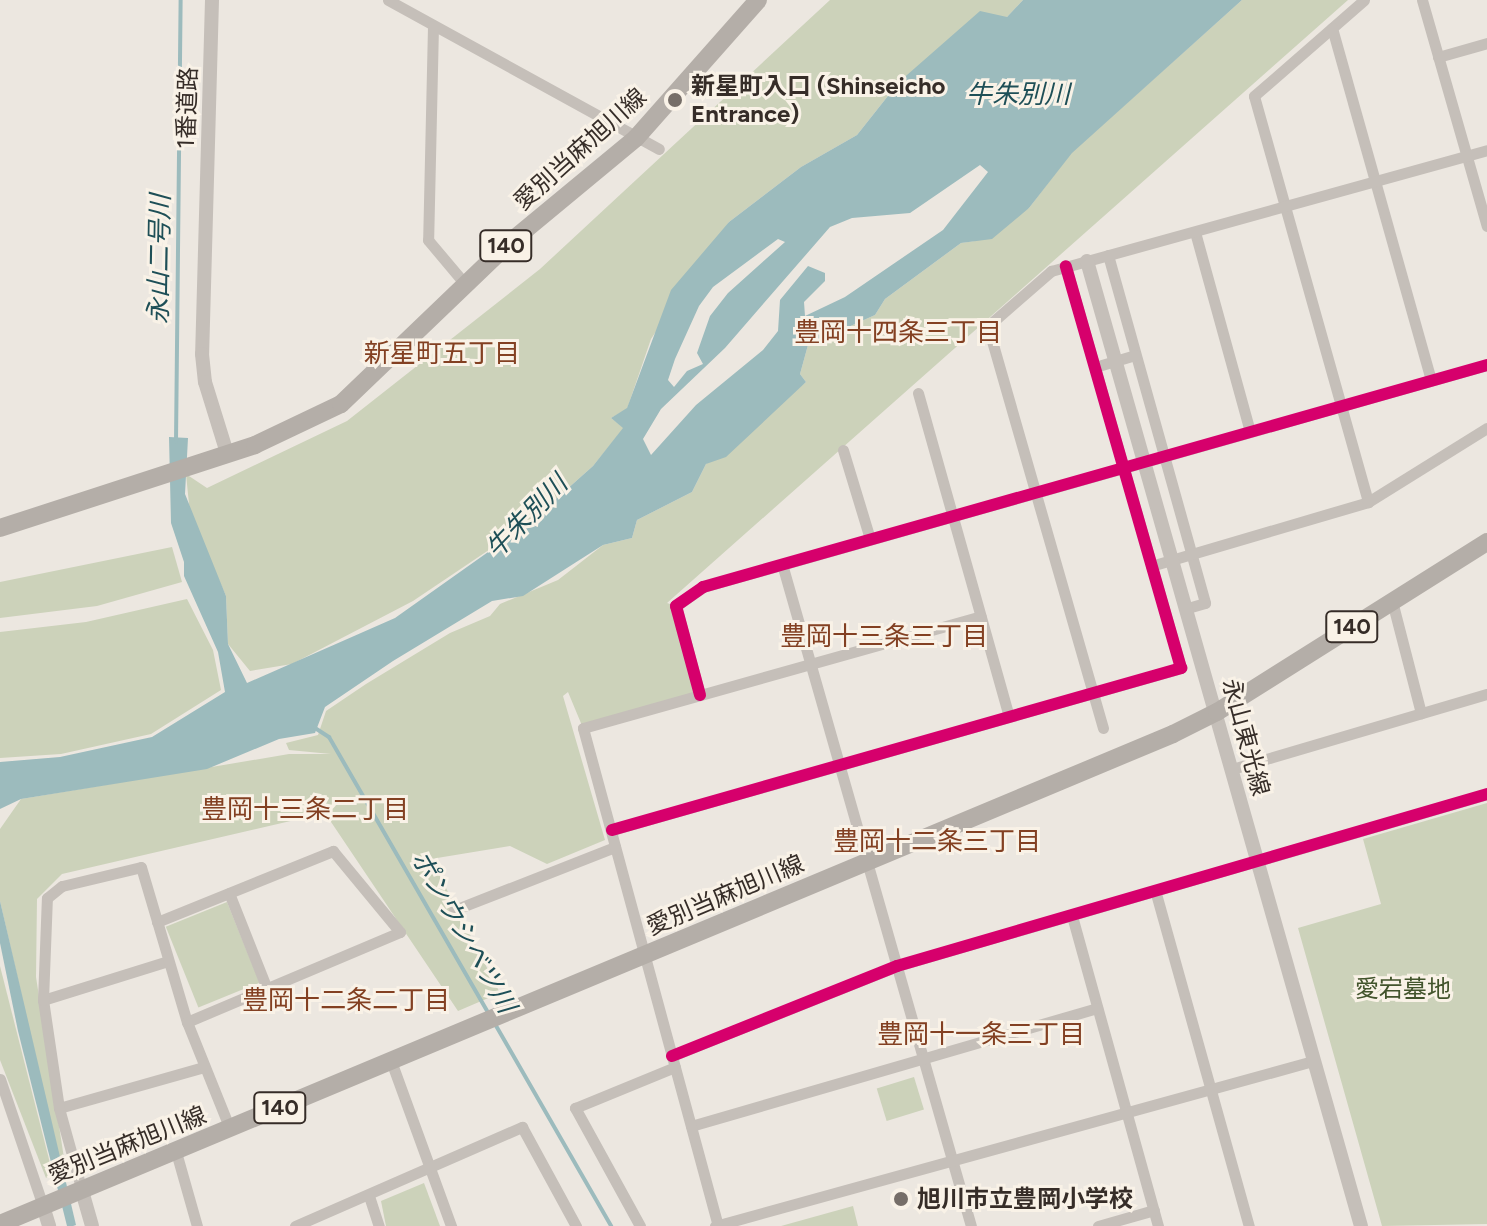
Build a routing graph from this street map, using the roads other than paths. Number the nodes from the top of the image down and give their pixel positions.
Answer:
1 (212, 0) edge
2 (388, 0) edge
3 (758, 0) edge
4 (1364, 0) edge
5 (1422, 0) edge
6 (433, 26) junction
7 (1332, 28) junction
8 (1487, 43) edge
9 (1438, 57) junction
10 (636, 138) junction
11 (659, 149) dead end
12 (1487, 150) edge
13 (1467, 156) junction
14 (1376, 182) junction
15 (1284, 208) junction
16 (1487, 226) edge
17 (1195, 232) junction
18 (1108, 255) junction
19 (1087, 261) junction
20 (1066, 266) junction
21 (465, 284) junction
22 (1135, 355) junction
23 (1115, 360) junction
24 (1487, 365) edge
25 (1095, 367) junction
26 (1431, 380) junction
27 (918, 393) dead end
28 (1339, 405) junction
29 (1487, 428) edge
30 (1250, 432) junction
31 (843, 450) dead end
32 (227, 453) junction
33 (1163, 455) junction
34 (1144, 461) junction
35 (1124, 467) junction
36 (1036, 492) junction
37 (1368, 502) junction
38 (953, 516) junction
39 (0, 528) edge
40 (870, 539) junction
41 (1487, 542) edge
42 (1191, 554) junction
43 (1172, 560) junction
44 (782, 564) junction
45 (1151, 566) junction
46 (1392, 601) junction
47 (1187, 608) junction
48 (981, 616) junction
49 (812, 664) junction
50 (1092, 693) junction
51 (1487, 694) edge
52 (700, 695) junction
53 (1217, 712) junction
54 (1421, 713) junction
55 (1009, 716) junction
56 (1103, 728) dead end
57 (840, 765) junction
58 (1232, 769) junction
59 (1487, 794) edge
60 (612, 830) junction
61 (615, 847) junction
62 (1257, 860) junction
63 (867, 862) junction
64 (1155, 890) junction
65 (229, 893) junction
66 (454, 910) dead end
67 (1072, 916) junction
68 (157, 922) junction
69 (642, 956) junction
70 (168, 961) junction
71 (897, 966) junction
72 (267, 989) junction
73 (43, 1000) junction
74 (1097, 1008) junction
75 (187, 1022) junction
76 (925, 1058) junction
77 (391, 1061) junction
78 (1313, 1061) junction
79 (674, 1062) junction
80 (204, 1067) junction
81 (0, 1079) edge
82 (1210, 1089) junction
83 (4, 1100) edge
84 (59, 1108) junction
85 (1127, 1114) junction
86 (691, 1126) junction
87 (230, 1129) junction
88 (176, 1152) junction
89 (953, 1162) junction
90 (435, 1169) junction
91 (78, 1192) junction
92 (369, 1196) junction
93 (48, 1204) junction
94 (1154, 1210) junction
95 (0, 1224) edge
96 (49, 1226) edge
97 (92, 1226) edge
98 (197, 1226) edge
99 (295, 1226) edge
100 (379, 1226) edge
101 (451, 1226) edge
102 (576, 1226) edge
103 (640, 1226) edge
104 (717, 1226) edge
105 (971, 1226) edge
106 (1098, 1226) edge
107 (1158, 1226) edge
108 (1249, 1226) edge
109 (1361, 1226) edge

1 - 32 street, 1番道路
2 - 6 street
3 - 10 main road, 愛別当麻旭川線 / 140
4 - 7 street
5 - 9 street
6 - 10 street
6 - 21 street
7 - 14 street
7 - 15 street
8 - 9 street
9 - 13 street
10 - 11 street
10 - 21 main road, 愛別当麻旭川線 / 140
12 - 13 street
13 - 14 street
13 - 16 street
14 - 15 street
14 - 26 street
15 - 17 street
15 - 28 street
17 - 18 street
17 - 30 street
18 - 19 street
18 - 22 street
19 - 20 street
19 - 23 street, 永山東光線
20 - 25 street
20 - 36 street
21 - 32 main road, 愛別当麻旭川線 / 140
22 - 23 street
22 - 33 street
23 - 25 street
23 - 34 street, 永山東光線
24 - 26 street
25 - 35 street
26 - 28 street
27 - 38 street
28 - 30 street
28 - 37 street
29 - 37 street
30 - 33 street
31 - 40 street
32 - 39 main road, 愛別当麻旭川線 / 140
33 - 34 street
33 - 42 street
34 - 35 street
34 - 43 street, 永山東光線
35 - 36 street
35 - 45 street
36 - 38 street
36 - 50 street
37 - 42 street
38 - 40 street
38 - 48 street
40 - 44 street
41 - 46 main road, 愛別当麻旭川線 / 140
42 - 43 street
42 - 47 street
43 - 45 street
43 - 47 street, 永山東光線
44 - 49 street
44 - 52 street
45 - 50 street
46 - 53 main road, 愛別当麻旭川線 / 140
46 - 54 street
47 - 53 street, 永山東光線
48 - 49 street
48 - 55 street
49 - 52 street
49 - 57 street
50 - 55 street
50 - 56 street
51 - 54 street
52 - 60 street
53 - 58 street, 永山東光線
53 - 63 main road, 愛別当麻旭川線 / 140
54 - 58 street
55 - 57 street
57 - 60 street
57 - 63 street
58 - 62 street, 永山東光線
59 - 62 street
60 - 61 street
61 - 66 street
61 - 69 street
62 - 64 street
62 - 78 street, 永山東光線
63 - 69 main road, 愛別当麻旭川線 / 140
63 - 71 street
64 - 67 street
64 - 82 street
65 - 68 street
65 - 72 street
65 - 72 street
67 - 71 street
67 - 74 street
68 - 70 street
68 - 73 street
69 - 77 main road, 愛別当麻旭川線 / 140
69 - 79 street
70 - 73 street
70 - 75 street
71 - 76 street
71 - 79 street
72 - 75 street
73 - 84 street
74 - 76 street
74 - 85 street
75 - 80 street
76 - 86 street
76 - 89 street
77 - 87 main road, 愛別当麻旭川線 / 140
77 - 90 street
78 - 82 street
78 - 109 street, 永山東光線
79 - 86 street
79 - 103 street
80 - 84 street
80 - 87 street
81 - 83 street
82 - 85 street
82 - 108 street
83 - 93 street
84 - 91 street
85 - 89 street
85 - 94 street
86 - 104 street
87 - 88 main road, 愛別当麻旭川線 / 140
88 - 91 main road, 愛別当麻旭川線 / 140
88 - 98 street
89 - 104 street
89 - 105 street
90 - 92 street
90 - 101 street
90 - 102 street
91 - 93 main road, 愛別当麻旭川線 / 140
91 - 97 street
92 - 99 street
92 - 100 street
93 - 95 main road, 愛別当麻旭川線 / 140
93 - 96 street
94 - 106 street
94 - 107 street

